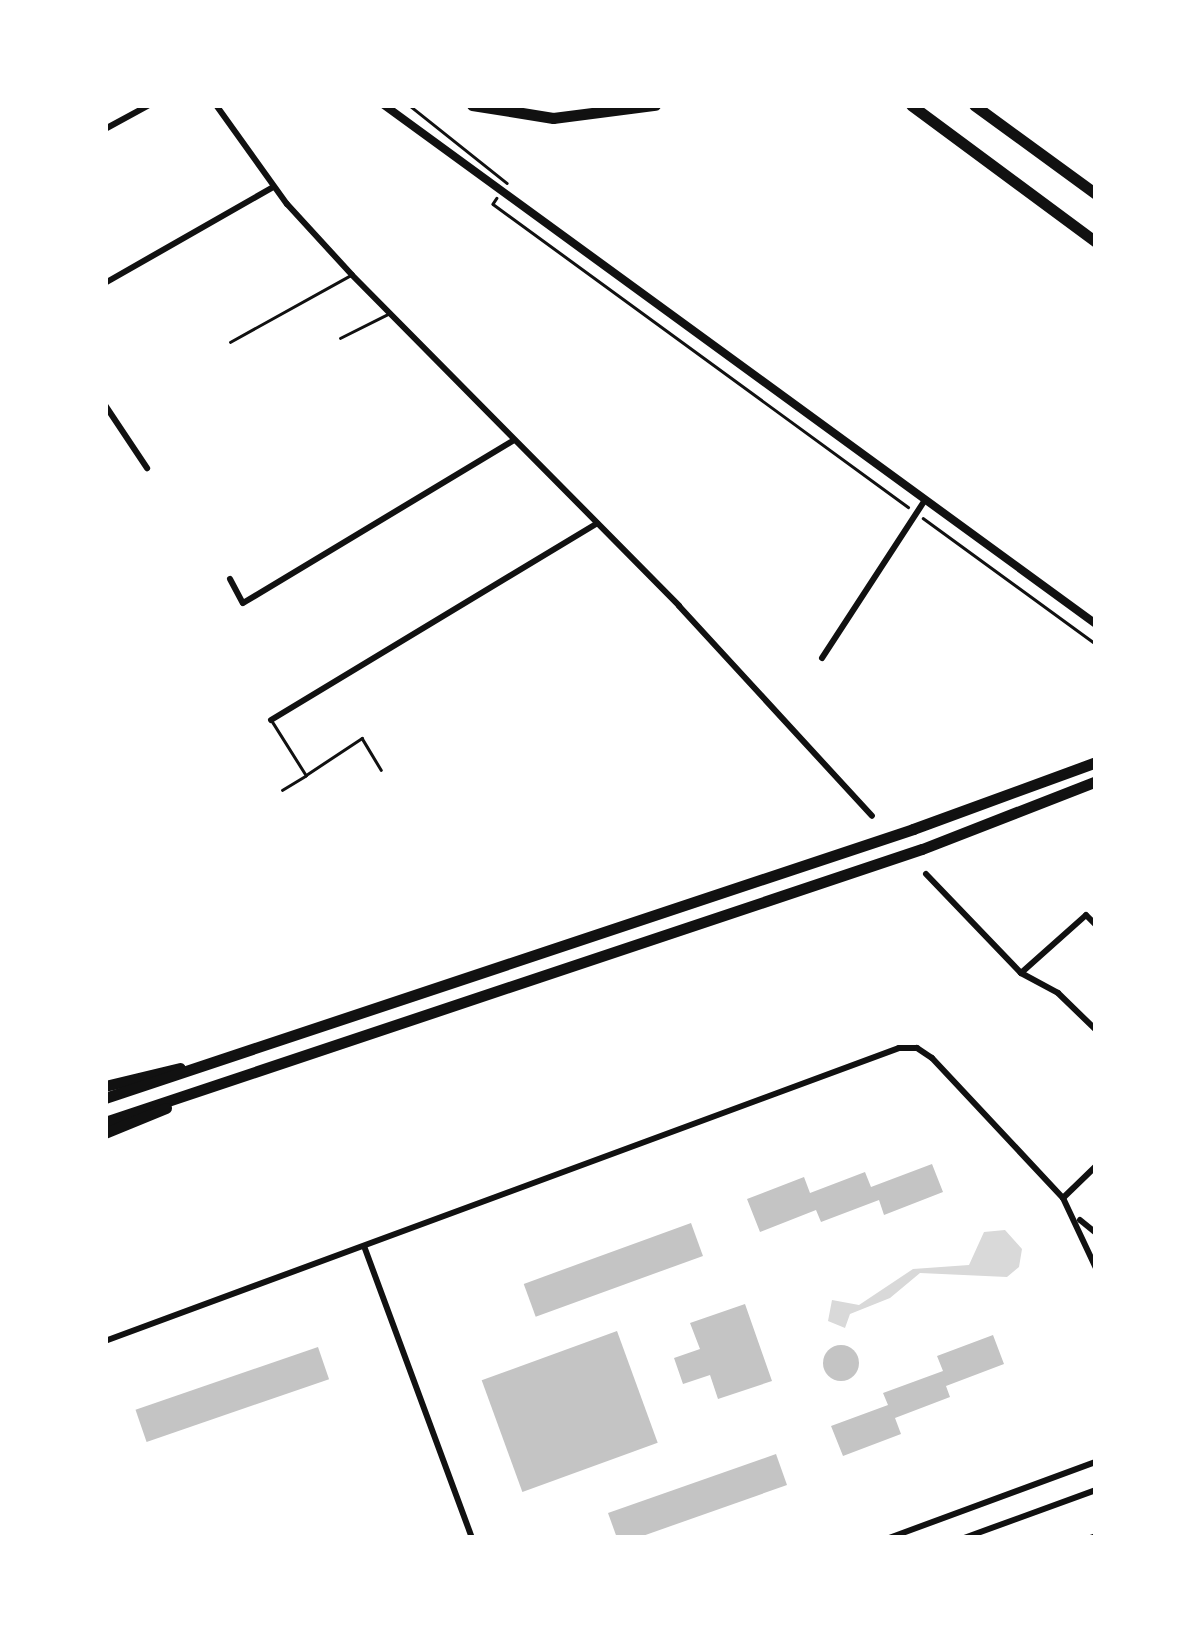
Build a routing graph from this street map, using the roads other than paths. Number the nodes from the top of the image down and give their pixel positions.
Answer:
1 (149, 105) edge
2 (216, 105) edge
3 (384, 105) edge
4 (472, 105) edge
5 (654, 105) edge
6 (911, 105) edge
7 (974, 105) edge
8 (105, 129) edge
9 (273, 186) junction
10 (1096, 194) edge
11 (1096, 242) edge
12 (352, 274) junction
13 (105, 282) edge
14 (389, 314) junction
15 (340, 338) dead end
16 (230, 342) dead end
17 (105, 406) edge
18 (513, 441) junction
19 (147, 468) dead end
20 (925, 500) junction
21 (598, 523) junction
22 (230, 579) dead end
23 (1096, 624) edge
24 (822, 658) dead end
25 (271, 720) joint
26 (1096, 762) edge
27 (381, 770) dead end
28 (306, 775) junction
29 (1096, 781) edge
30 (282, 790) dead end
31 (872, 816) dead end
32 (926, 874) dead end
33 (1096, 926) edge
34 (1021, 974) junction
35 (1096, 1030) edge
36 (194, 1068) junction
37 (105, 1086) edge
38 (204, 1089) junction
39 (105, 1098) edge
40 (105, 1122) edge
41 (105, 1134) edge
42 (1096, 1166) edge
43 (1063, 1198) junction
44 (1078, 1220) junction
45 (1096, 1233) edge
46 (364, 1246) junction
47 (1096, 1268) edge
48 (105, 1341) edge
49 (1096, 1462) edge
50 (1096, 1490) edge
51 (472, 1538) edge
52 (889, 1538) edge
53 (964, 1538) edge

1 - 8 street
2 - 9 street
3 - 20 street
4 - 5 highway
6 - 11 highway
7 - 10 highway
9 - 12 street
9 - 13 street
12 - 14 street
12 - 16 lane
14 - 15 lane
14 - 18 street
17 - 19 street
18 - 21 street
18 - 22 street
20 - 23 street
20 - 24 street
21 - 25 street
21 - 31 street
25 - 28 lane
26 - 36 highway
27 - 28 lane
28 - 30 lane
29 - 38 highway
32 - 34 street
33 - 34 street
34 - 35 street
36 - 37 highway
36 - 39 highway
38 - 40 highway
38 - 41 highway
42 - 43 street
43 - 44 street
43 - 46 street
44 - 45 street
44 - 47 street
46 - 48 street
46 - 51 street
49 - 52 street
50 - 53 street

